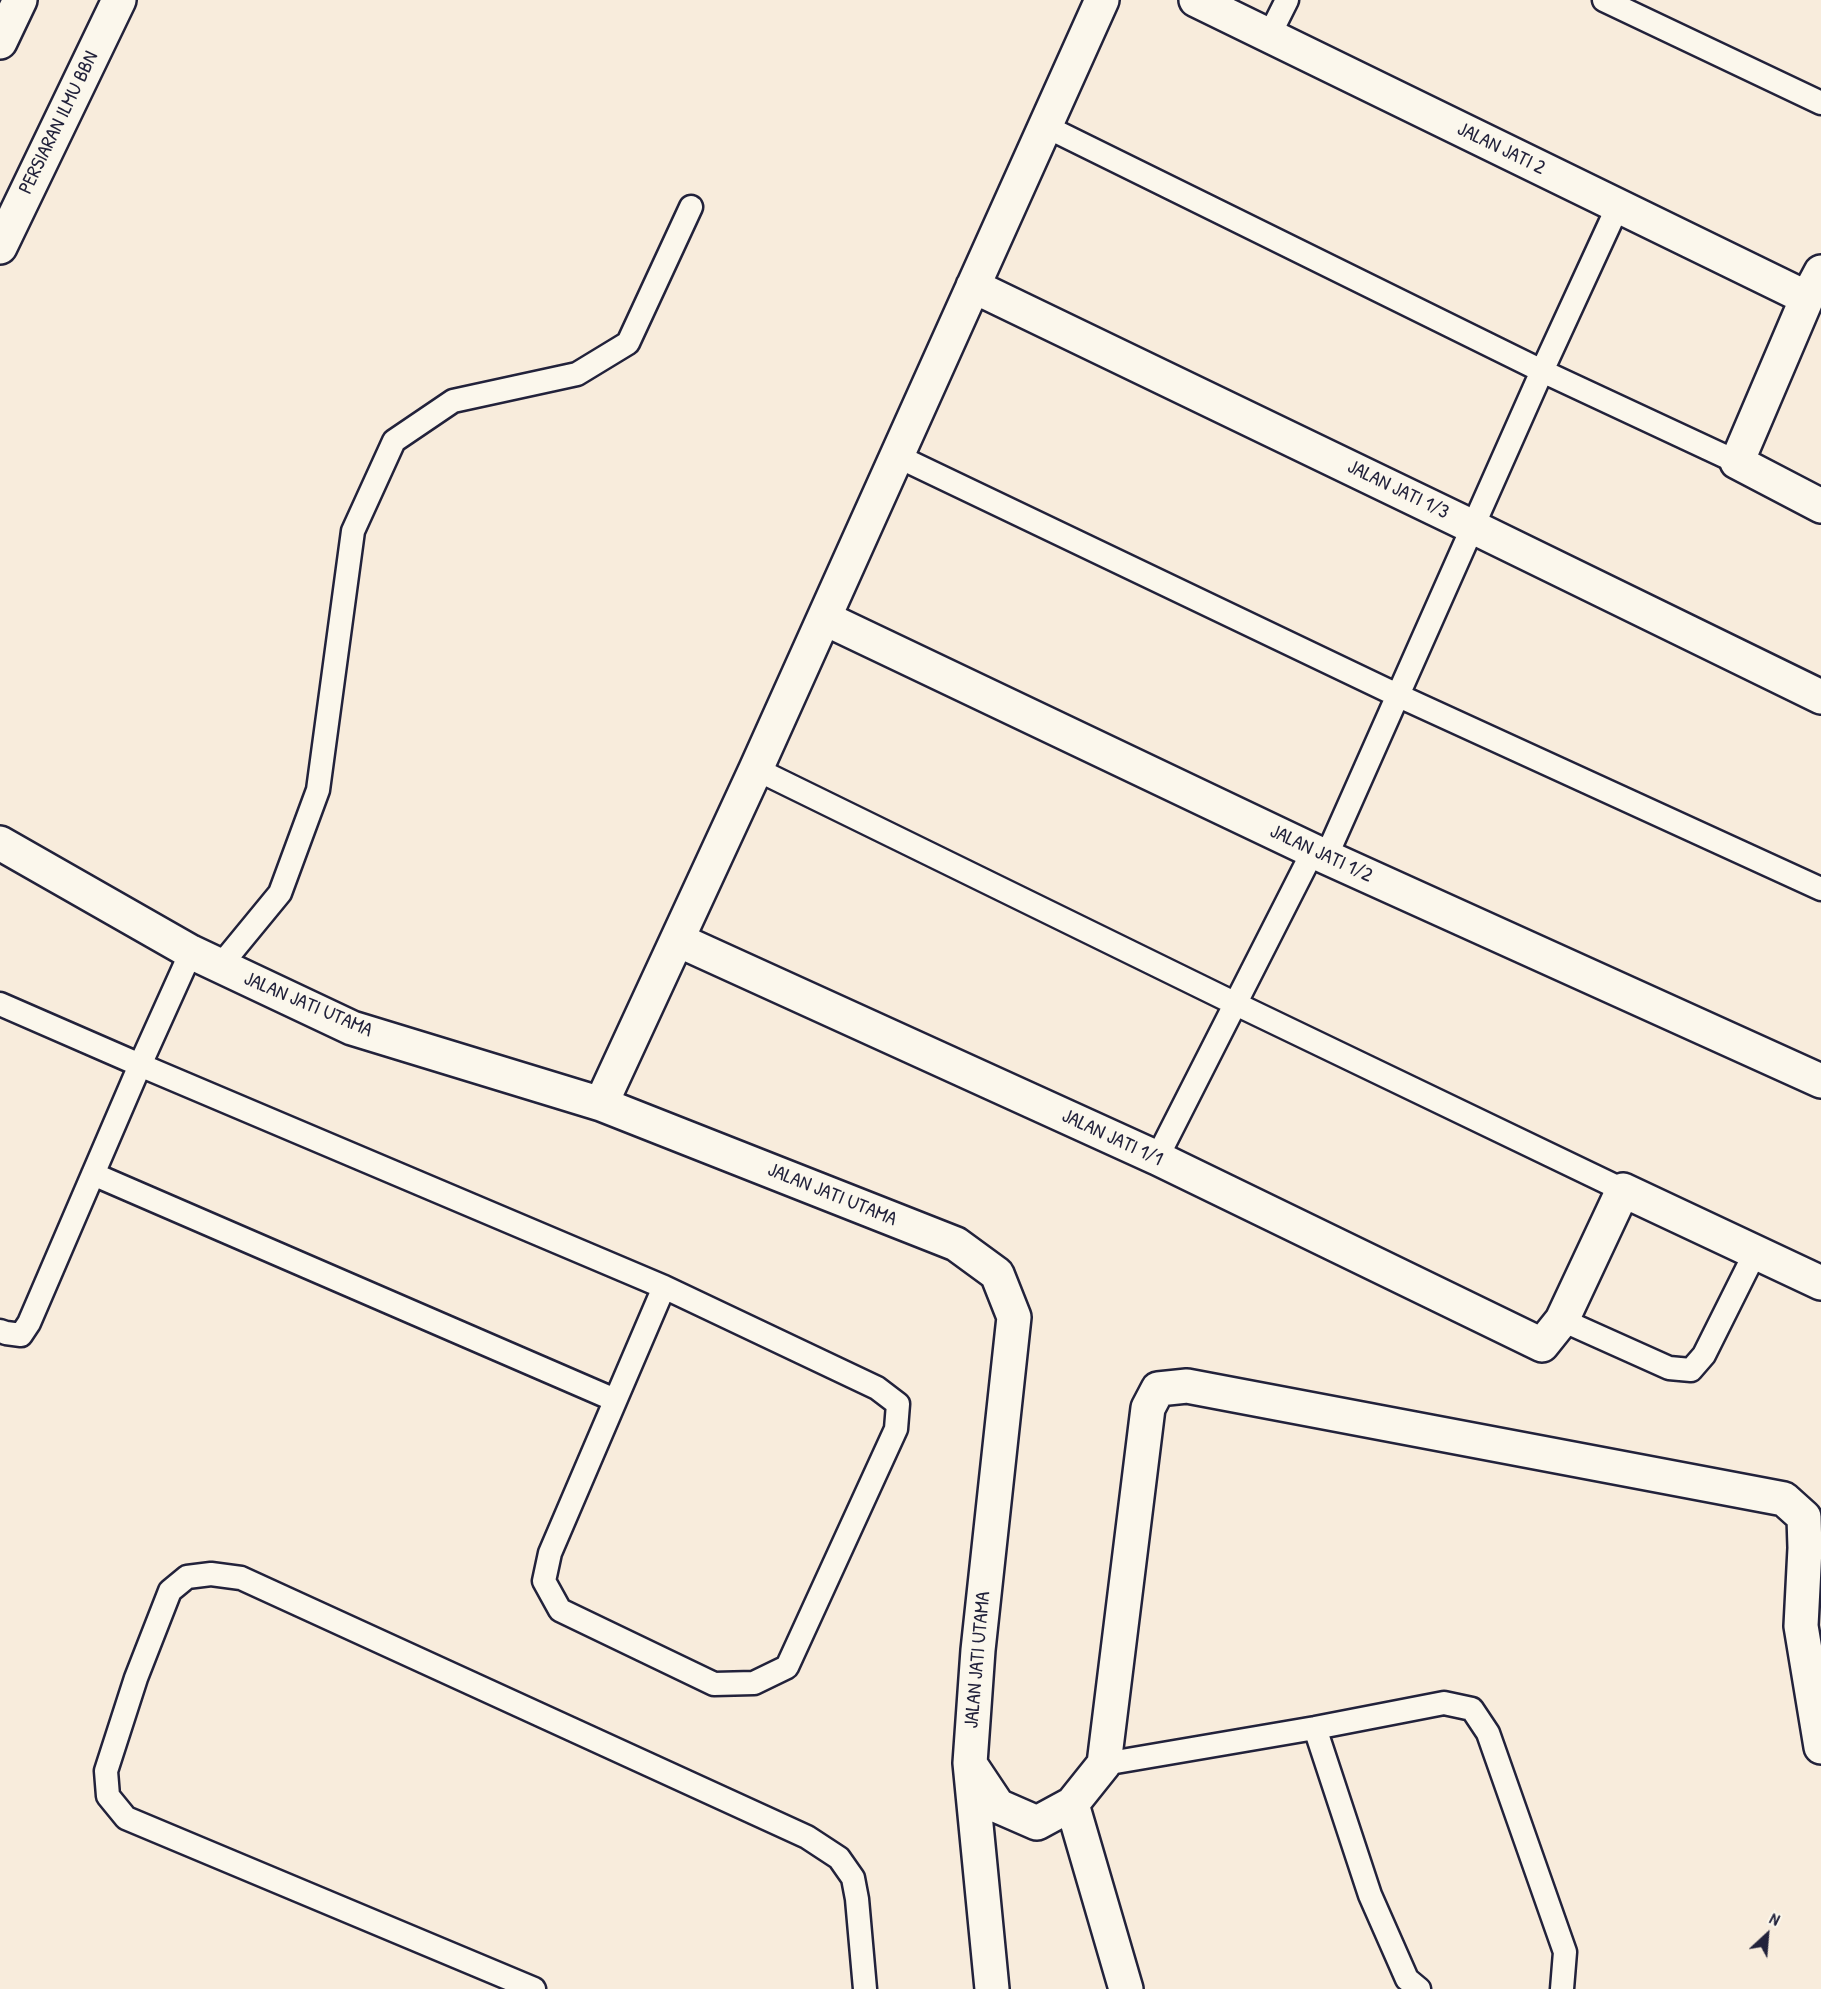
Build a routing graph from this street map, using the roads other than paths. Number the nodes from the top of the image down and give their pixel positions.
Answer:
1 (20, 0) edge
2 (119, 0) edge
3 (1102, 0) edge
4 (1196, 0) edge
5 (1287, 0) edge
6 (1604, 0) edge
7 (1269, 36) junction
8 (0, 42) edge
9 (1821, 104) edge
10 (1045, 126) junction
11 (1618, 206) junction
12 (691, 207) dead end
13 (0, 247) edge
14 (1814, 285) edge
15 (973, 286) junction
16 (1542, 371) junction
17 (897, 456) junction
18 (1737, 462) junction
19 (1821, 506) edge
20 (1473, 527) junction
21 (824, 618) junction
22 (1398, 695) junction
23 (1821, 697) edge
24 (756, 769) junction
25 (0, 843) edge
26 (1320, 854) junction
27 (1821, 889) edge
28 (678, 940) junction
29 (191, 952) junction
30 (220, 966) junction
31 (0, 1004) edge
32 (1236, 1004) junction
33 (140, 1065) junction
34 (1821, 1081) edge
35 (601, 1104) junction
36 (1157, 1158) junction
37 (93, 1174) junction
38 (1623, 1190) junction
39 (1755, 1253) junction
40 (1821, 1283) edge
41 (664, 1287) junction
42 (0, 1331) edge
43 (1552, 1332) junction
44 (615, 1400) junction
45 (1315, 1728) junction
46 (1821, 1747) edge
47 (970, 1763) junction
48 (1104, 1764) junction
49 (1072, 1804) junction
50 (534, 1989) edge
51 (865, 1989) edge
52 (992, 1989) edge
53 (1126, 1989) edge
54 (1419, 1989) edge
55 (1562, 1989) edge

1 - 8 street
2 - 13 street, PERSIARAN ILMU BBN
3 - 10 street
4 - 7 street, JALAN JATI 2
5 - 7 lane
6 - 9 lane
7 - 11 street, JALAN JATI 2
10 - 15 street
10 - 16 lane
11 - 14 street, JALAN JATI 2
11 - 16 lane
12 - 30 lane
14 - 18 street
15 - 17 street
15 - 20 street, JALAN JATI 1/3
16 - 18 lane
16 - 20 lane
17 - 21 street
17 - 22 lane
18 - 19 street
20 - 22 lane
20 - 23 street, JALAN JATI 1/3
21 - 24 street
21 - 26 street, JALAN JATI 1/2
22 - 26 lane
22 - 27 lane
24 - 28 street
24 - 32 lane
25 - 29 street, JALAN JATI UTAMA
26 - 32 lane
26 - 34 street, JALAN JATI 1/2
28 - 35 street
28 - 36 street, JALAN JATI 1/1
29 - 30 street, JALAN JATI UTAMA
29 - 33 lane
30 - 35 street, JALAN JATI UTAMA
31 - 33 lane
32 - 36 lane
32 - 38 lane
33 - 37 lane
33 - 41 lane
35 - 47 street, JALAN JATI UTAMA
36 - 43 street, JALAN JATI 1/1
37 - 42 lane
37 - 44 lane
38 - 39 street
38 - 43 street
39 - 40 street
39 - 43 lane
41 - 44 lane
41 - 44 lane
45 - 48 lane
45 - 54 lane
45 - 55 lane
46 - 48 street
47 - 49 street
47 - 52 street, JALAN JATI UTAMA
48 - 49 street
49 - 53 street
50 - 51 lane

